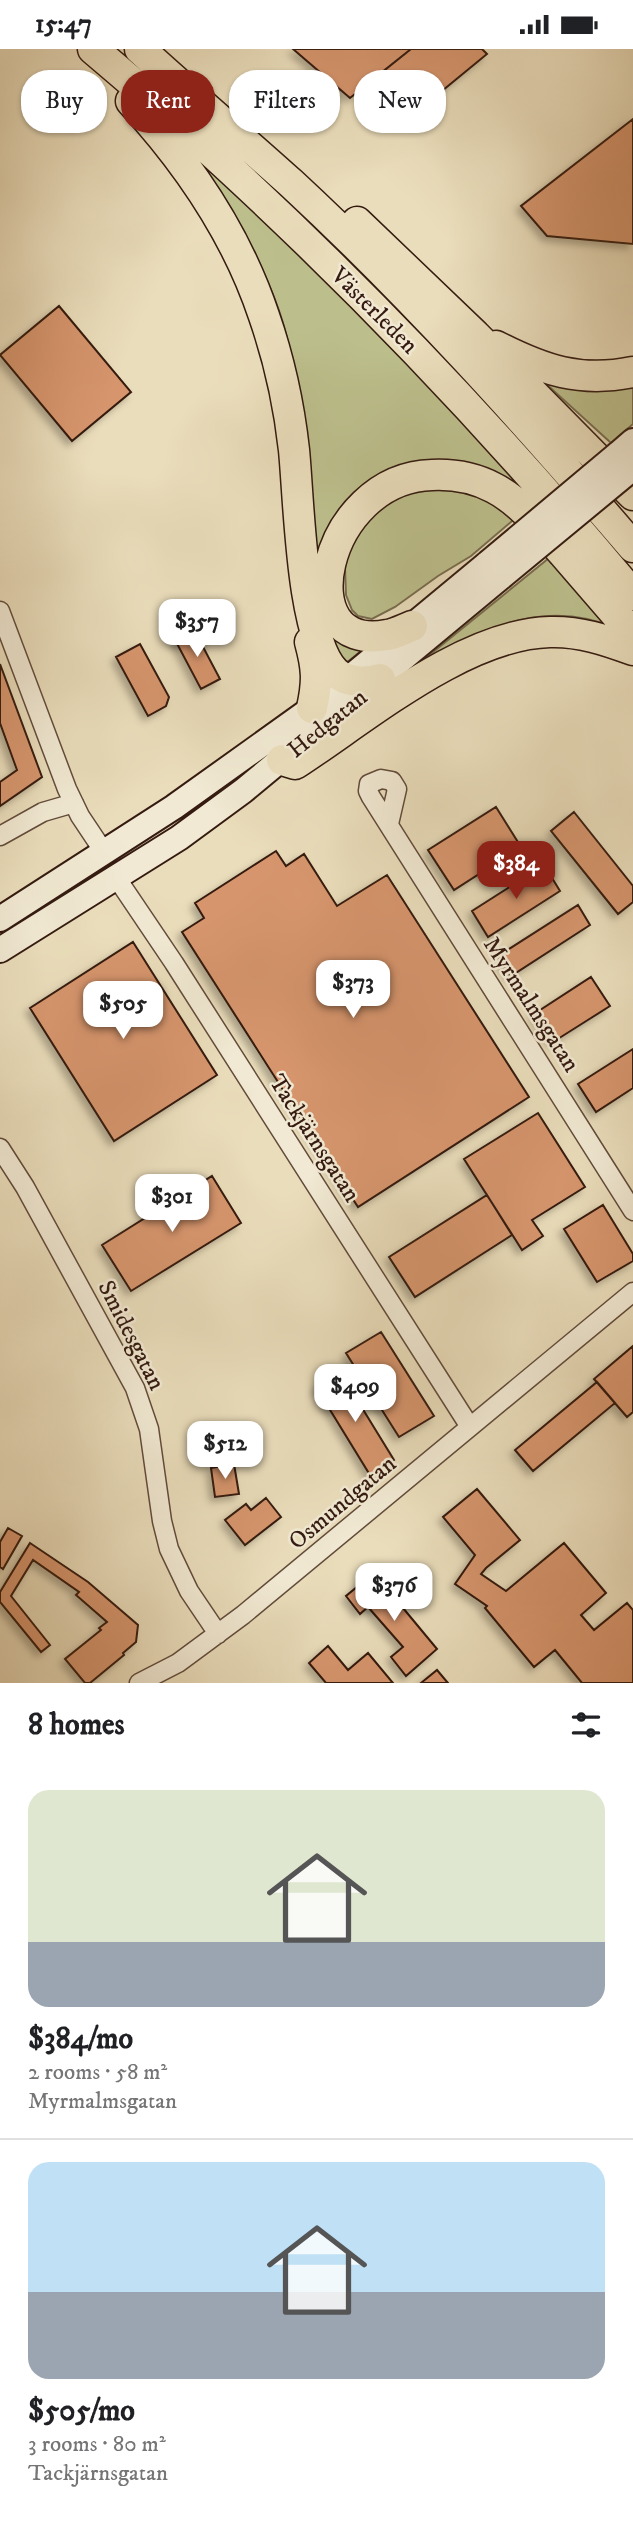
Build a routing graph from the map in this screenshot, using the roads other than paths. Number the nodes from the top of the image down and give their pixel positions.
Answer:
1 (140, 49) edge
2 (103, 57) edge
3 (163, 70) edge
4 (215, 106) edge
5 (215, 117) edge
6 (475, 335) junction
7 (633, 372) edge
8 (629, 458) edge
9 (633, 495) edge
10 (633, 547) edge
11 (494, 570) junction
12 (633, 595) edge
13 (0, 611) edge
14 (412, 626) junction
15 (316, 630) junction
16 (633, 634) edge
17 (633, 650) edge
18 (348, 678) junction
19 (380, 679) junction
20 (315, 706) junction
21 (282, 760) junction
22 (74, 803) junction
23 (389, 824) dead end
24 (0, 836) edge
25 (104, 852) junction
26 (116, 877) junction
27 (0, 919) edge
28 (0, 950) edge
29 (0, 1148) edge
30 (633, 1210) edge
31 (633, 1292) edge
32 (470, 1427) junction
33 (218, 1634) junction
34 (139, 1683) edge

1 - 3 highway, Västerleden
2 - 12 highway, Västerleden
2 - 15 highway
4 - 6 highway
5 - 10 highway, Västerleden
6 - 7 highway
6 - 9 highway
8 - 11 main road, Hedgatan, bridge
11 - 14 main road, Hedgatan
11 - 19 main road, Hedgatan
13 - 22 street
14 - 16 highway
14 - 18 main road, Hedgatan
15 - 18 highway
15 - 20 highway
17 - 21 highway
18 - 19 highway
18 - 20 main road, Hedgatan
19 - 21 main road, Hedgatan
20 - 25 main road, Hedgatan
21 - 26 main road, Hedgatan
22 - 24 street
22 - 25 street
23 - 30 street, Myrmalmsgatan
25 - 26 main road
25 - 27 main road, Hedgatan
26 - 28 main road, Hedgatan
26 - 32 street, Tackjärnsgatan
29 - 33 street, Smidesgatan
31 - 32 street, Osmundgatan
32 - 33 street, Osmundgatan
33 - 34 street, Osmundgatan

